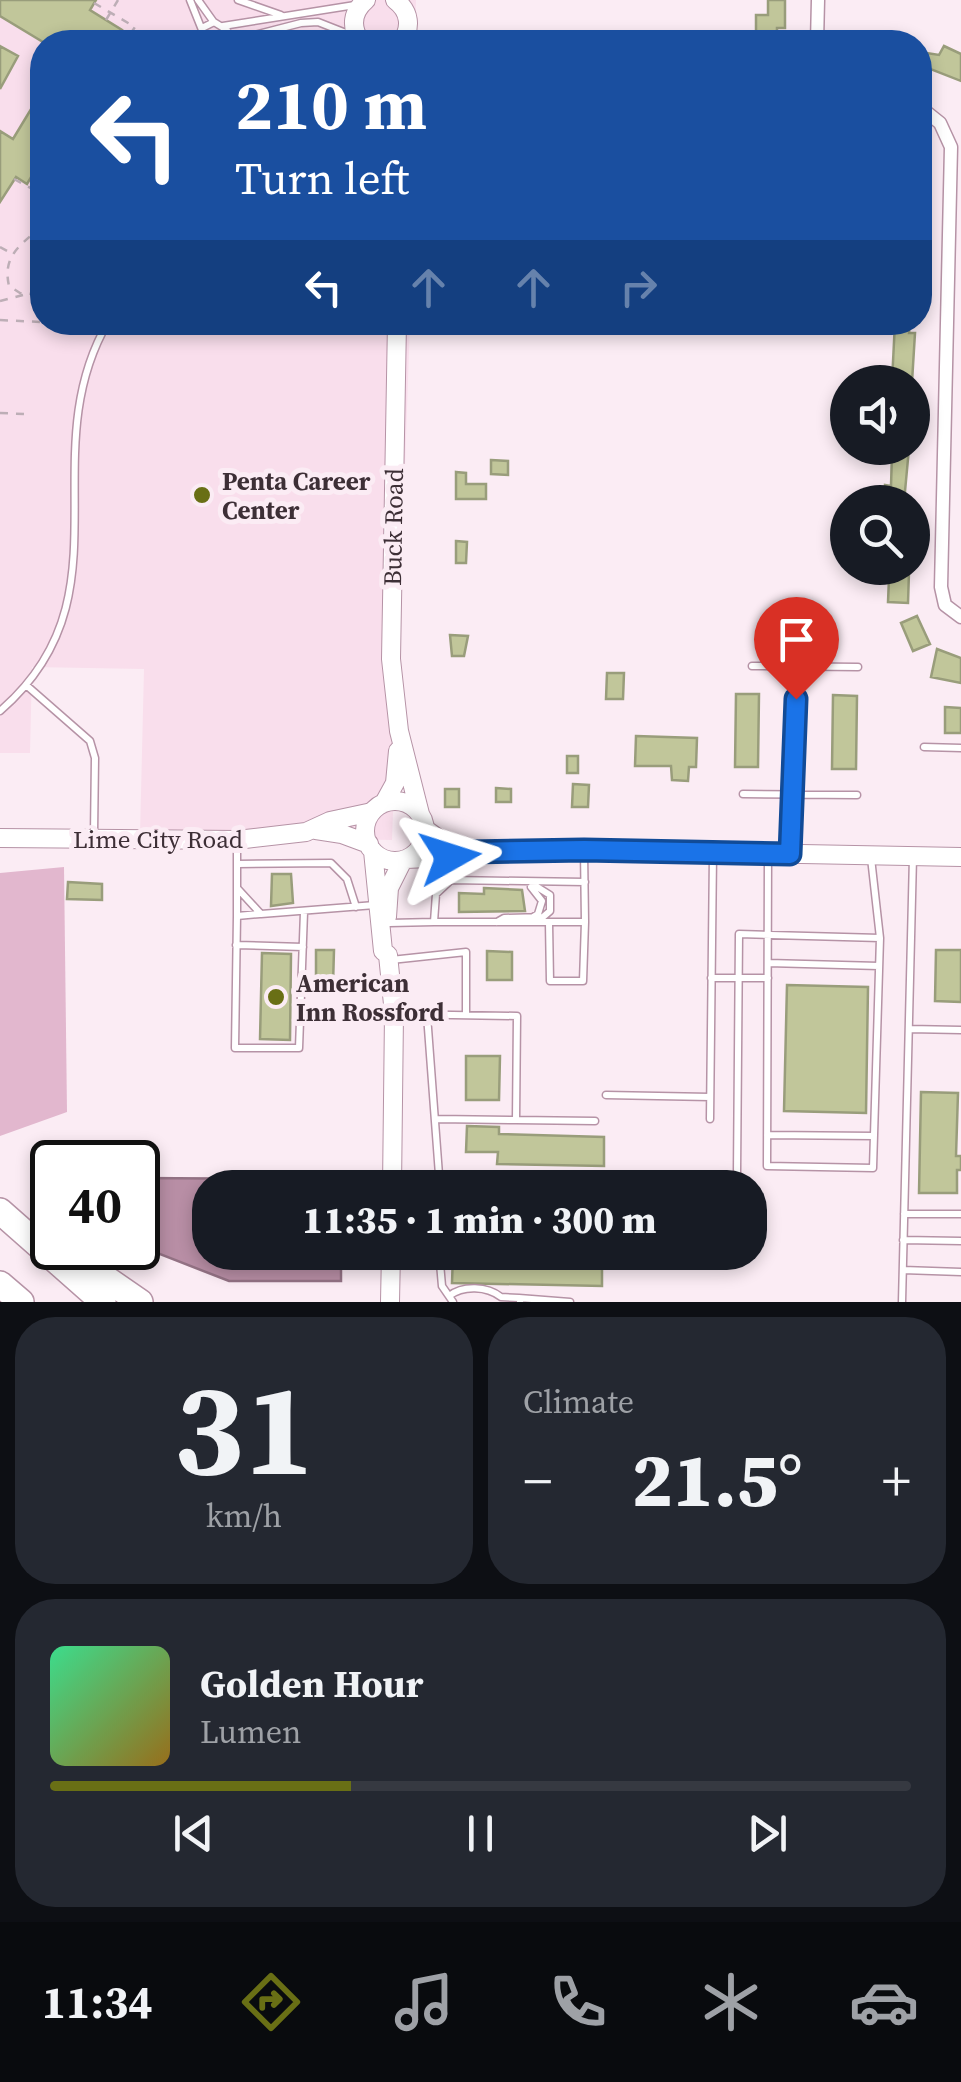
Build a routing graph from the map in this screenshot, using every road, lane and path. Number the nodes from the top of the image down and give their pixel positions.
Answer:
1 (118, 0) edge
2 (194, 0) edge
3 (238, 0) edge
4 (818, 0) edge
5 (364, 2) edge
6 (94, 3) dead end
7 (403, 4) edge
8 (111, 11) junction
9 (282, 15) junction
10 (106, 20) dead end
11 (214, 22) junction
12 (223, 26) junction
13 (133, 30) edge
14 (202, 30) joint
15 (226, 30) edge
16 (265, 30) edge
17 (335, 30) edge
18 (357, 30) edge
19 (407, 30) edge
20 (817, 30) edge
21 (932, 117) edge
22 (14, 179) dead end
23 (30, 188) edge
24 (30, 236) edge
25 (0, 247) edge
26 (10, 254) junction
27 (26, 294) junction
28 (30, 294) edge
29 (0, 301) edge
30 (0, 320) edge
31 (30, 321) edge
32 (102, 335) edge
33 (397, 335) edge
34 (1, 411) edge
35 (24, 414) dead end
36 (961, 617) edge
37 (752, 666) dead end
38 (797, 668) junction
39 (858, 668) dead end
40 (26, 686) junction
41 (0, 711) edge
42 (398, 731) junction
43 (924, 747) dead end
44 (961, 748) edge
45 (743, 794) dead end
46 (794, 794) junction
47 (856, 794) dead end
48 (378, 808) junction
49 (422, 822) junction
50 (316, 830) junction
51 (0, 838) edge
52 (94, 840) junction
53 (237, 840) junction
54 (371, 848) junction
55 (584, 850) junction
56 (469, 852) junction
57 (713, 852) junction
58 (768, 854) junction
59 (790, 854) junction
60 (870, 856) junction
61 (913, 856) junction
62 (961, 857) edge
63 (405, 859) junction
64 (238, 864) junction
65 (459, 880) junction
66 (584, 882) junction
67 (238, 889) junction
68 (376, 904) junction
69 (356, 907) junction
70 (304, 912) junction
71 (261, 914) junction
72 (237, 916) junction
73 (434, 922) junction
74 (549, 922) junction
75 (585, 922) junction
76 (389, 923) junction
77 (496, 923) junction
78 (768, 933) junction
79 (880, 938) junction
80 (236, 946) junction
81 (302, 947) junction
82 (388, 958) junction
83 (768, 963) junction
84 (879, 966) junction
85 (711, 978) junction
86 (738, 978) junction
87 (768, 978) junction
88 (394, 1014) junction
89 (427, 1014) junction
90 (466, 1015) junction
91 (910, 1029) junction
92 (961, 1030) edge
93 (606, 1095) dead end
94 (710, 1097) junction
95 (436, 1118) junction
96 (710, 1119) dead end
97 (516, 1120) junction
98 (595, 1121) dead end
99 (768, 1134) junction
100 (874, 1136) junction
101 (392, 1170) edge
102 (439, 1170) edge
103 (737, 1170) edge
104 (0, 1208) edge
105 (904, 1214) junction
106 (961, 1214) edge
107 (30, 1228) edge
108 (903, 1240) junction
109 (961, 1241) edge
110 (93, 1270) edge
111 (391, 1270) edge
112 (441, 1270) edge
113 (902, 1270) junction
114 (961, 1272) edge
115 (0, 1284) edge
116 (451, 1299) edge
117 (520, 1300) edge
118 (21, 1302) edge
119 (103, 1302) edge
120 (140, 1302) edge
121 (390, 1302) edge
122 (570, 1302) edge
123 (902, 1302) edge

1 - 8 path
2 - 11 lane
2 - 14 lane
3 - 9 lane
4 - 20 street
5 - 9 lane
5 - 18 street
6 - 8 path
7 - 19 street
8 - 10 path
8 - 13 path
9 - 12 lane
11 - 12 lane
11 - 14 lane
12 - 15 lane
16 - 17 lane
21 - 36 street
22 - 23 path
24 - 26 path
25 - 26 path
26 - 27 path
27 - 28 path
27 - 29 path
30 - 31 path
32 - 40 lane
33 - 42 street, Buck Road
34 - 35 path
37 - 38 lane
38 - 39 lane
38 - 46 lane
40 - 41 lane
40 - 52 lane
42 - 48 street, Buck Road
42 - 49 street, Buck Road
43 - 44 lane
45 - 46 lane
46 - 47 lane
46 - 59 lane
48 - 49 street
48 - 50 street, Lime City Road
48 - 54 street
49 - 56 street
49 - 63 street
50 - 53 street, Lime City Road
50 - 54 street, Lime City Road
51 - 52 street, Lime City Road
52 - 53 street, Lime City Road
53 - 64 lane
54 - 63 street
54 - 68 street
55 - 56 street
55 - 57 street
55 - 66 lane
56 - 63 street
57 - 58 street
57 - 85 lane
58 - 59 street
58 - 78 lane
59 - 60 street
60 - 61 street
60 - 79 lane
61 - 62 street
61 - 91 lane
63 - 76 street
64 - 67 lane
64 - 69 lane
65 - 66 lane
65 - 73 lane
65 - 77 lane
66 - 75 lane
67 - 71 lane
67 - 72 lane
68 - 69 lane
68 - 82 street
69 - 70 lane
70 - 71 lane
70 - 81 lane
71 - 72 lane
72 - 80 lane
73 - 76 lane
73 - 77 lane
74 - 75 lane
74 - 75 lane
74 - 77 lane
76 - 82 street
78 - 79 lane
78 - 83 lane
78 - 86 lane
79 - 84 lane
80 - 81 lane
80 - 81 lane
82 - 88 street
82 - 90 lane
83 - 84 lane
83 - 87 lane
84 - 100 lane
85 - 86 lane
85 - 94 lane
86 - 87 lane
86 - 103 lane
87 - 99 lane
88 - 89 lane
88 - 101 street
89 - 90 lane
89 - 95 lane
90 - 97 lane
91 - 92 lane
91 - 105 lane
93 - 94 lane
94 - 96 lane
95 - 97 lane
95 - 102 lane
97 - 98 lane
99 - 100 lane
99 - 100 lane
104 - 107 highway
104 - 119 highway
105 - 106 lane
105 - 108 lane
108 - 109 lane
108 - 113 lane
110 - 120 highway
111 - 121 street
112 - 116 lane
113 - 114 lane
113 - 123 lane
115 - 118 highway
116 - 117 lane
117 - 122 lane

